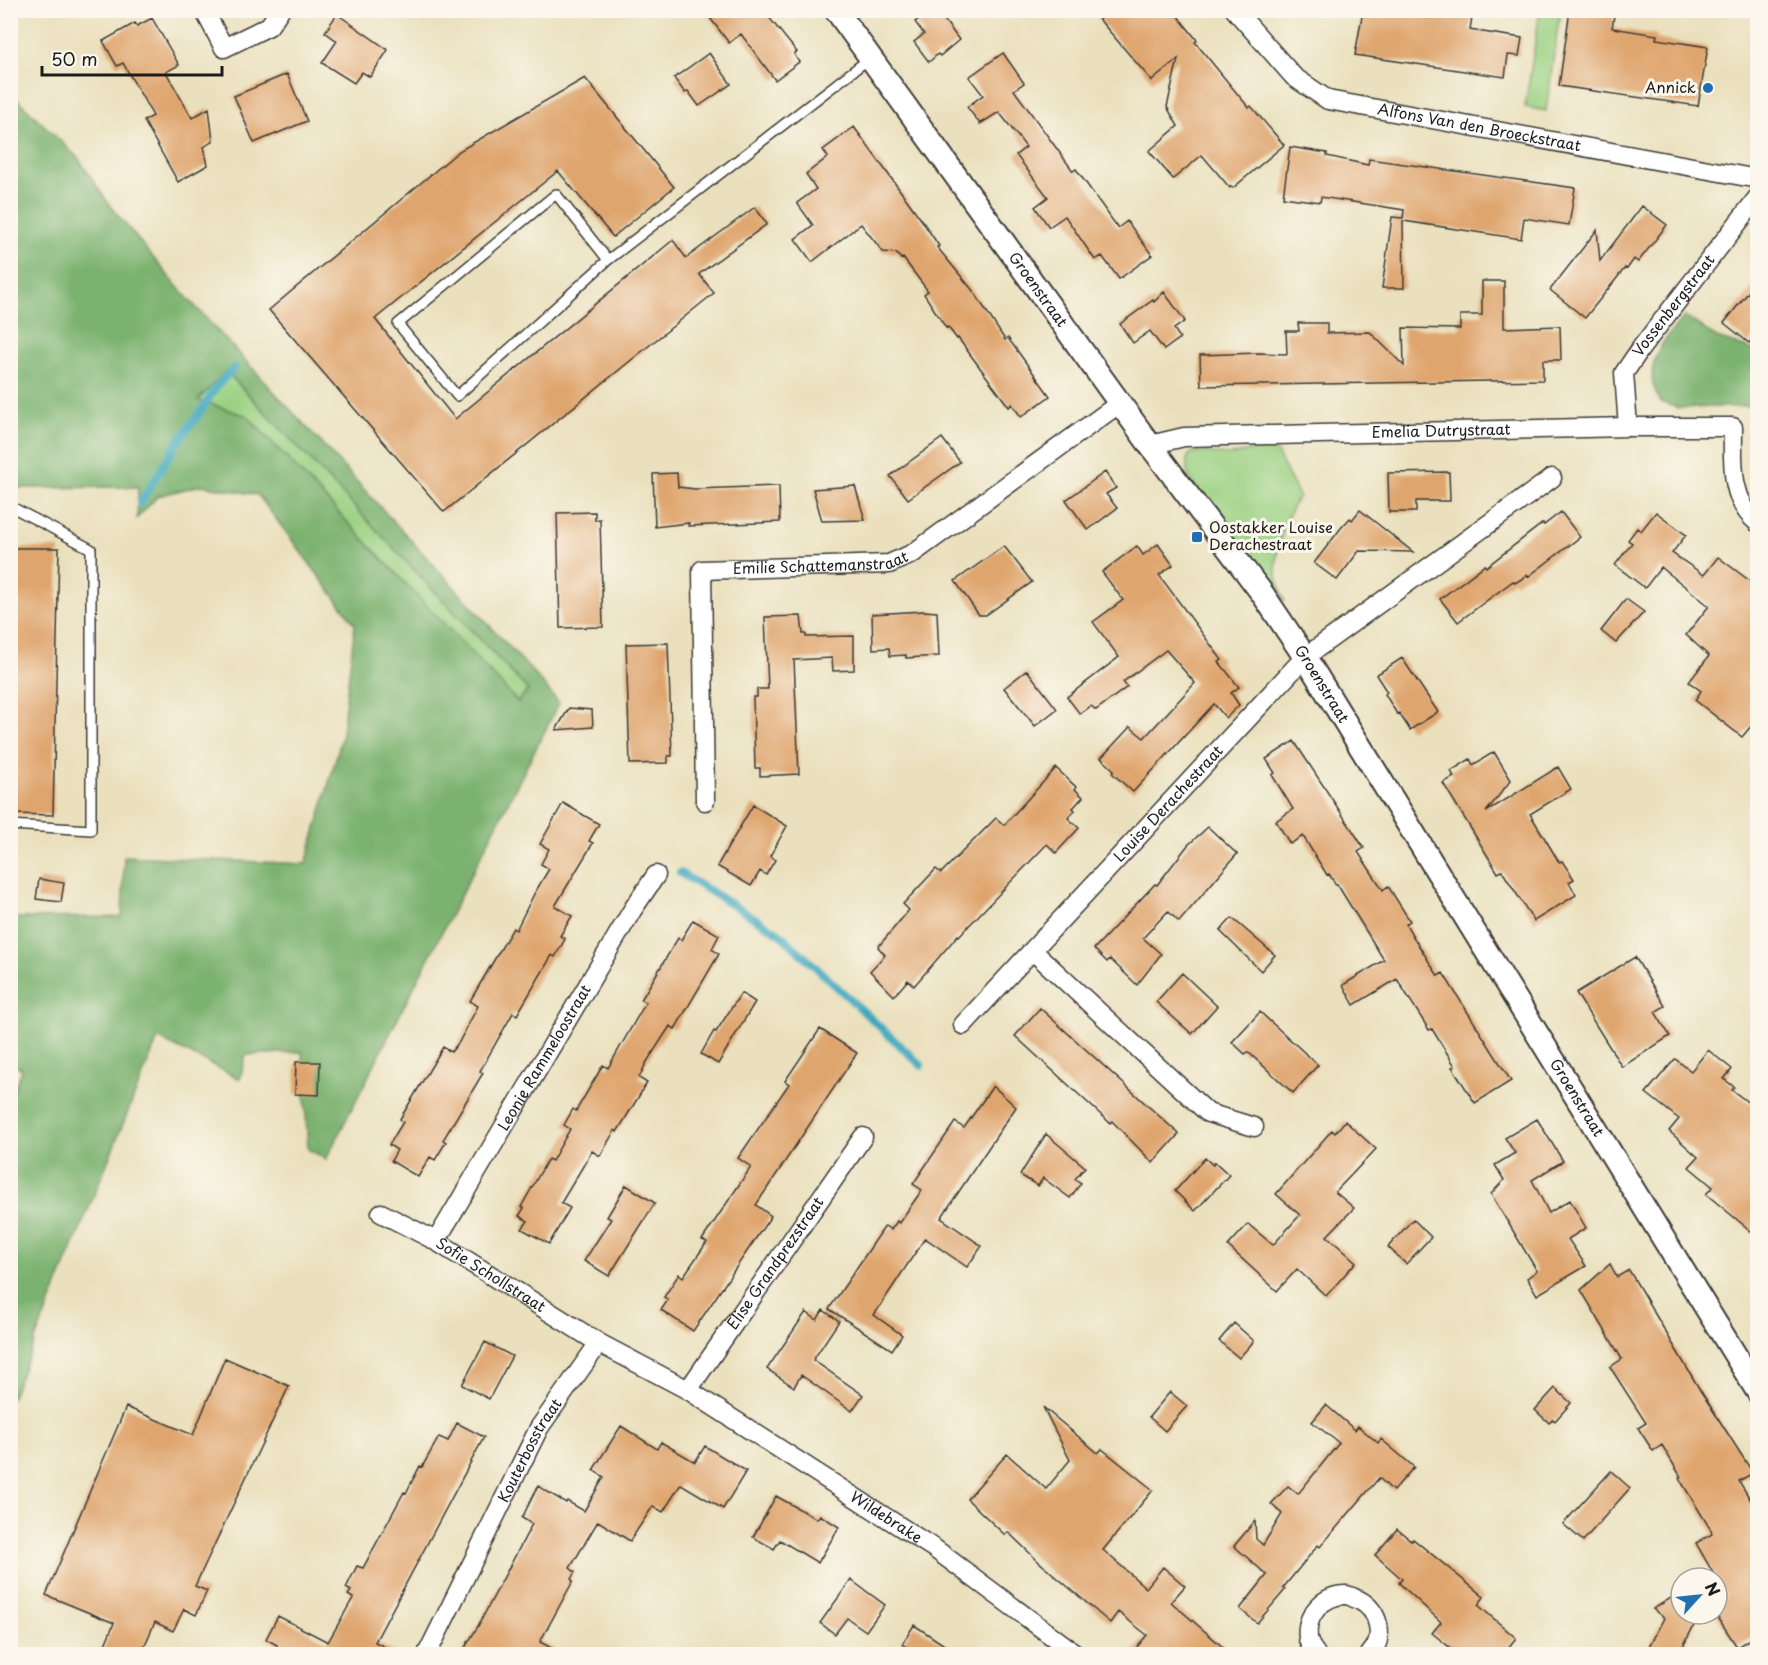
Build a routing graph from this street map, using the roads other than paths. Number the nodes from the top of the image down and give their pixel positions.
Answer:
1 (204, 10) edge
2 (280, 10) edge
3 (836, 10) edge
4 (1235, 10) edge
5 (870, 58) junction
6 (1758, 179) edge
7 (1758, 197) edge
8 (608, 260) junction
9 (1120, 403) junction
10 (1628, 427) junction
11 (1150, 445) junction
12 (1552, 478) dead end
13 (10, 506) edge
14 (1758, 523) edge
15 (1305, 657) junction
16 (705, 801) dead end
17 (10, 825) edge
18 (656, 875) dead end
19 (1033, 951) junction
20 (963, 1025) dead end
21 (1254, 1127) dead end
22 (863, 1137) dead end
23 (381, 1213) dead end
24 (436, 1241) junction
25 (599, 1343) junction
26 (688, 1390) junction
27 (1758, 1392) edge
28 (427, 1654) edge
29 (1076, 1654) edge
30 (1316, 1654) edge
31 (1370, 1654) edge

1 - 2 street
3 - 5 street, Groenstraat
4 - 6 street, Alfons Van den Broeckstraat
5 - 8 lane
5 - 9 street, Groenstraat
7 - 10 street, Vossenbergstraat
8 - 8 lane
9 - 11 street, Groenstraat
9 - 16 street, Emilie Schattemanstraat
10 - 11 street, Emelia Dutrystraat
10 - 14 street, Emelia Dutrystraat
11 - 15 street, Groenstraat
12 - 15 street
13 - 17 lane
15 - 19 street, Louise Derachestraat
15 - 27 street, Groenstraat
18 - 24 street, Leonie Rammeloostraat
19 - 20 street, Louise Derachestraat
19 - 21 street
22 - 26 street, Elise Grandprezstraat
23 - 24 street, Sofie Schollstraat
24 - 25 street, Sofie Schollstraat
25 - 26 street
25 - 28 street, Kouterbosstraat
26 - 29 street, Wildebrake
30 - 31 street

